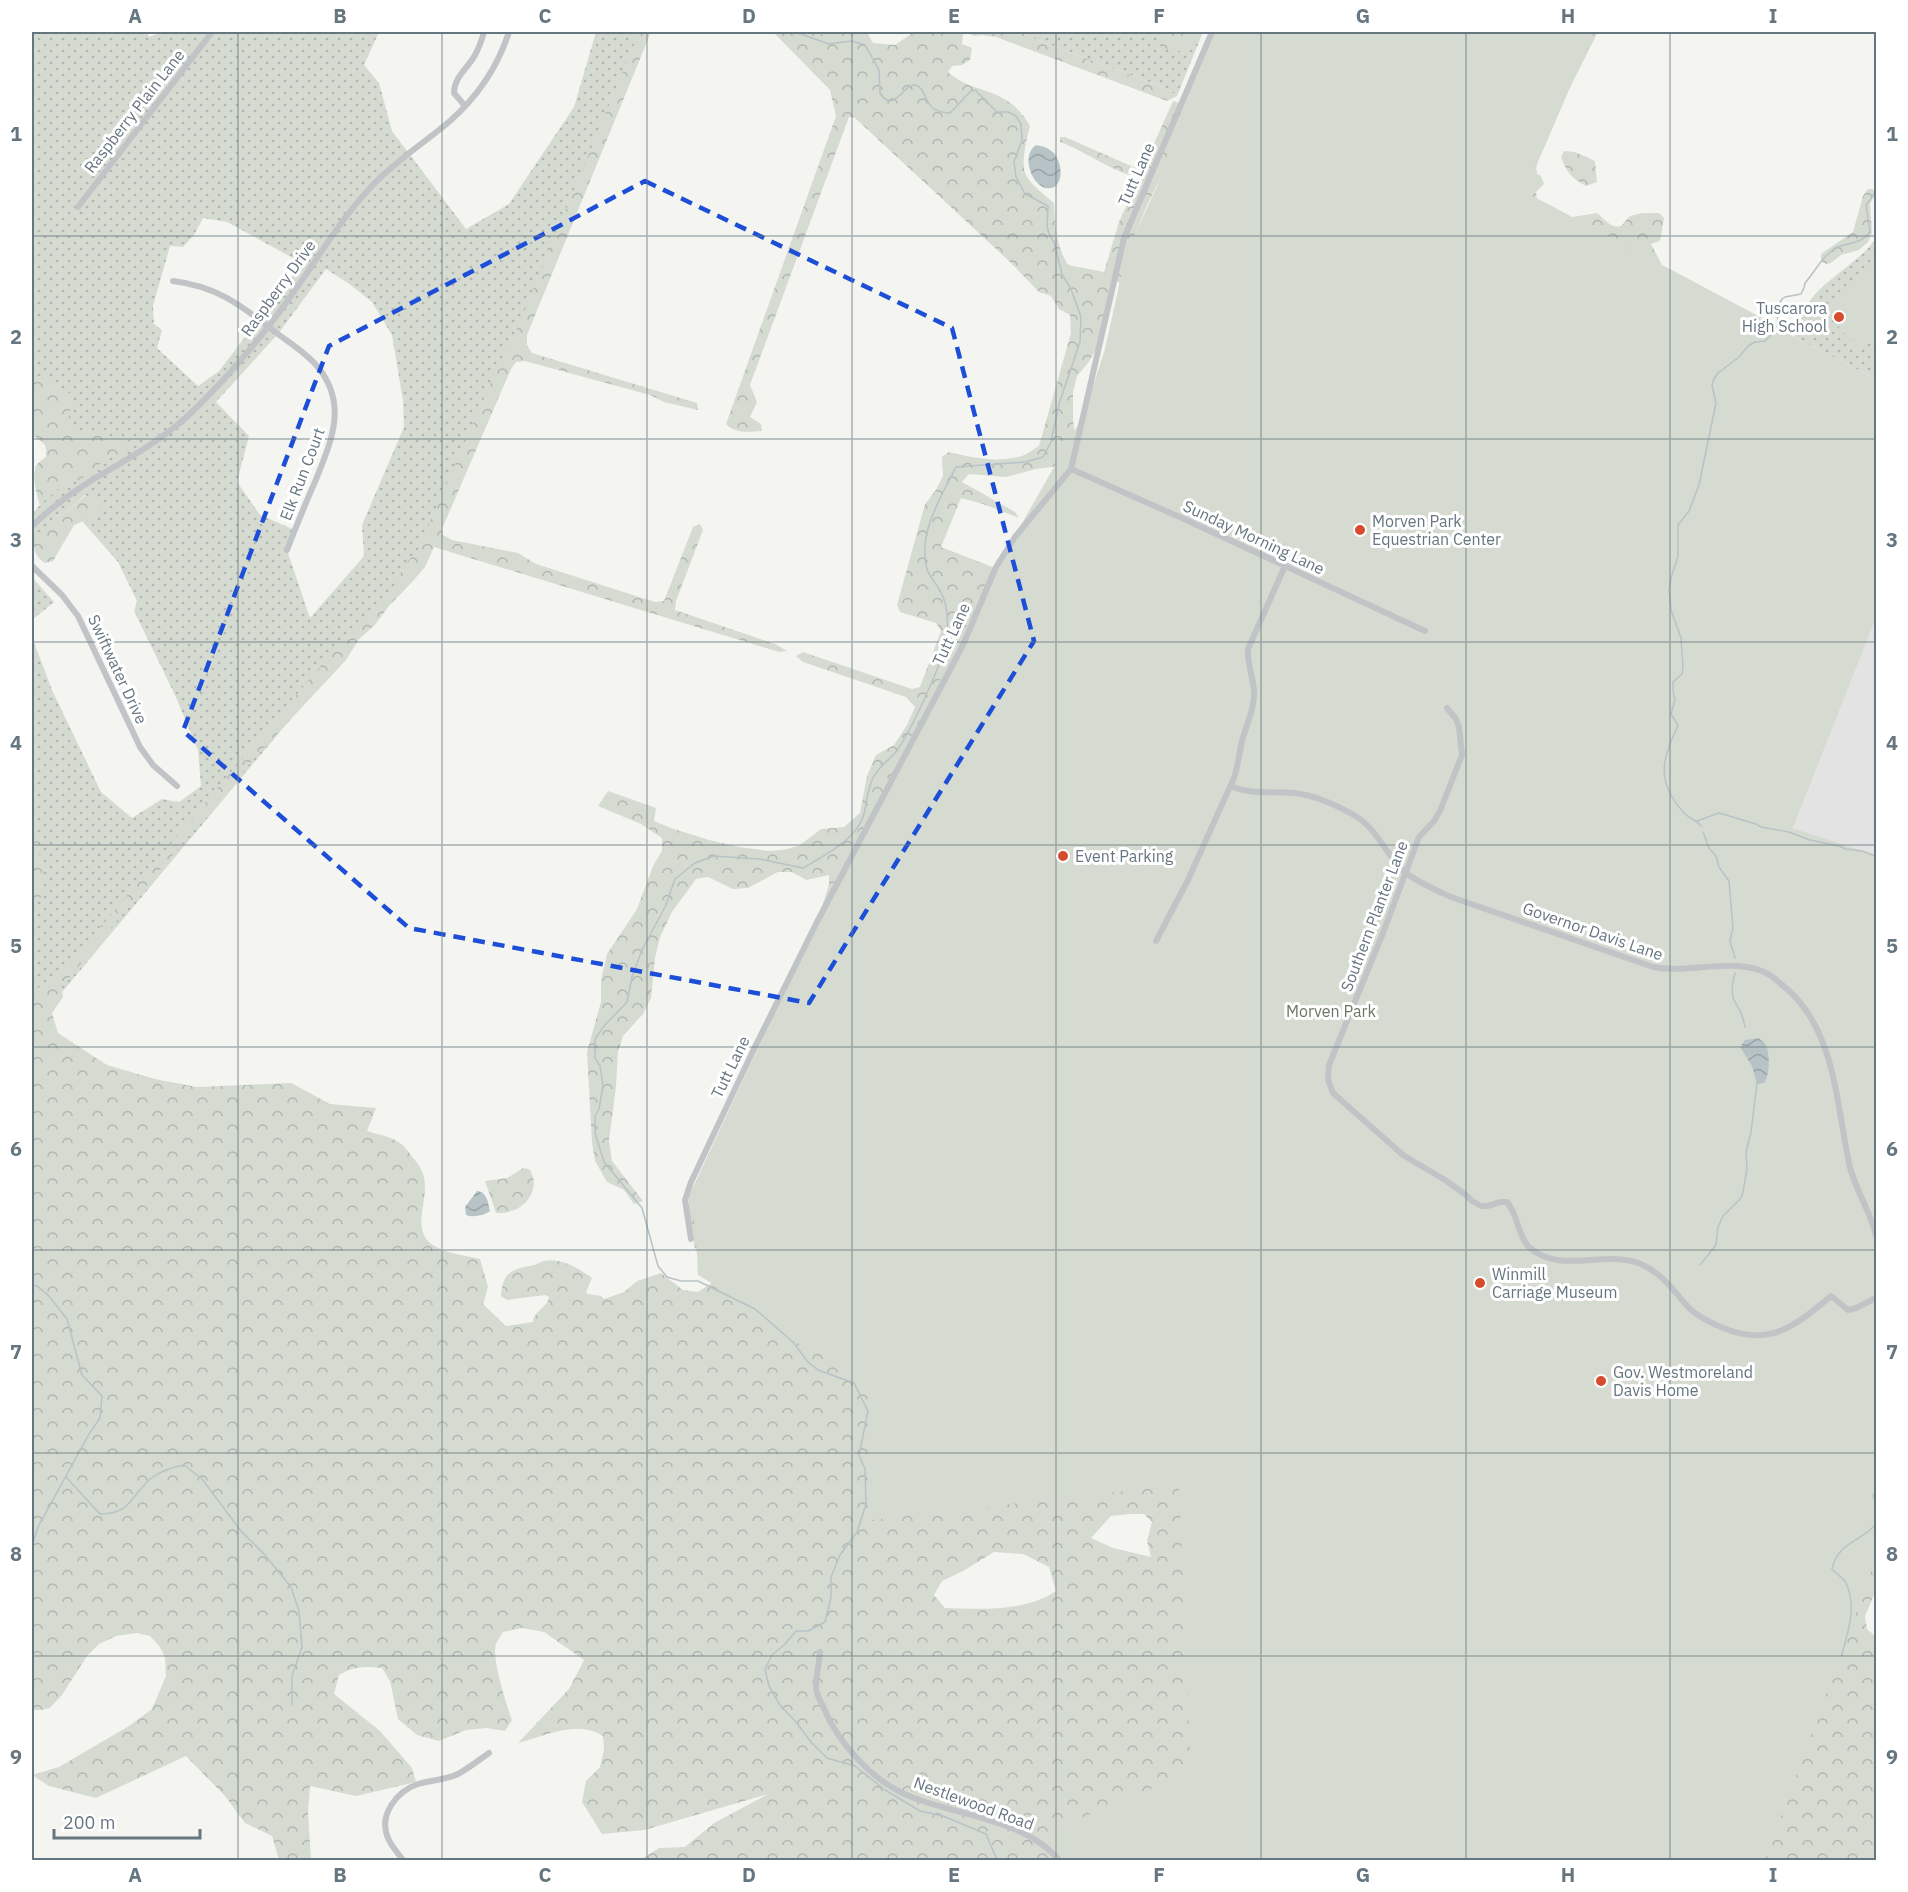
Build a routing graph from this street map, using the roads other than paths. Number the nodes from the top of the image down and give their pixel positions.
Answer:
1 (212, 32) edge
2 (484, 32) edge
3 (510, 32) edge
4 (1212, 32) edge
5 (465, 106) junction
6 (78, 207) dead end
7 (173, 281) dead end
8 (268, 326) junction
9 (1071, 469) junction
10 (32, 526) edge
11 (287, 550) dead end
12 (32, 566) edge
13 (1285, 566) junction
14 (1425, 631) dead end
15 (1447, 708) dead end
16 (177, 786) dead end
17 (1230, 786) junction
18 (1406, 873) junction
19 (1156, 940) dead end
20 (1876, 1235) edge
21 (691, 1239) dead end
22 (1876, 1298) edge
23 (820, 1652) dead end
24 (489, 1753) dead end
25 (404, 1860) edge
26 (1059, 1860) edge

1 - 6 street, Raspberry Plain Lane
2 - 5 street
3 - 5 street, Raspberry Drive
4 - 9 street, Tutt Lane
5 - 8 street, Raspberry Drive
7 - 8 street, Elk Run Court
8 - 10 street, Raspberry Drive
8 - 11 street, Elk Run Court
9 - 13 street, Sunday Morning Lane
9 - 21 street, Tutt Lane
12 - 16 street, Swiftwater Drive
13 - 14 street, Sunday Morning Lane
13 - 17 street
15 - 18 street, Southern Planter Lane
17 - 18 street, Governor Davis Lane
17 - 19 street
18 - 20 street, Governor Davis Lane
18 - 22 street, Southern Planter Lane
23 - 26 street, Nestlewood Road
24 - 25 street

